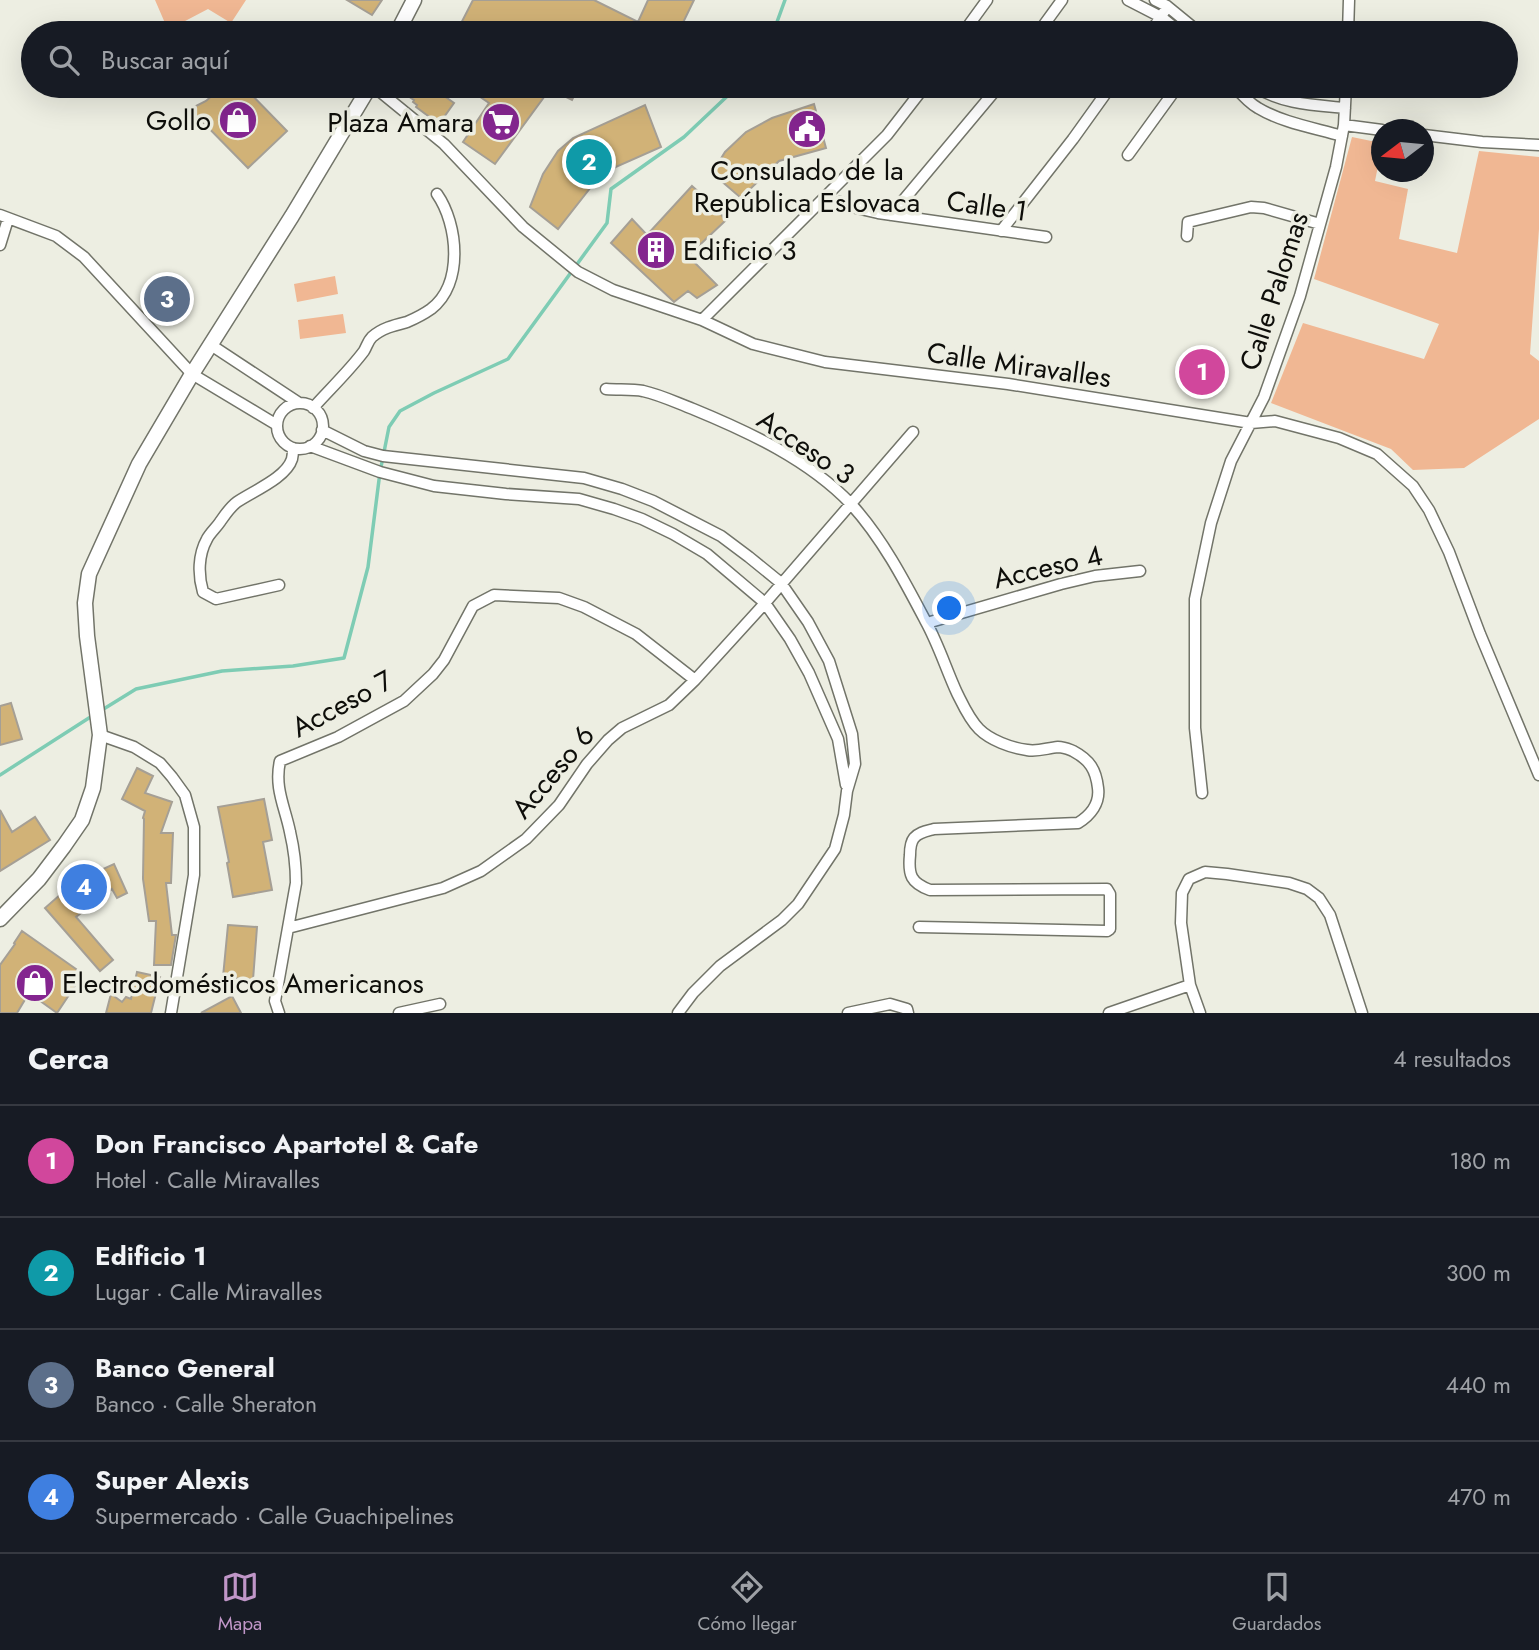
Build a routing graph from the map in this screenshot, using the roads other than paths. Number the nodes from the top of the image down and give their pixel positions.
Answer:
1 (414, 0) edge
2 (987, 0) edge
3 (1062, 0) edge
4 (1128, 0) edge
5 (1154, 0) edge
6 (1349, 0) edge
7 (1168, 3) edge
8 (1161, 17) junction
9 (403, 21) edge
10 (972, 21) edge
11 (1047, 21) edge
12 (1158, 21) edge
13 (1166, 21) edge
14 (1187, 21) edge
15 (1348, 21) edge
16 (365, 98) edge
17 (387, 98) edge
18 (916, 98) edge
19 (989, 98) edge
20 (1102, 98) edge
21 (1169, 98) edge
22 (1247, 98) edge
23 (1280, 98) edge
24 (1345, 98) edge
25 (1345, 108) junction
26 (1343, 130) junction
27 (1371, 130) edge
28 (1434, 136) edge
29 (1539, 145) edge
30 (1128, 155) dead end
31 (437, 194) dead end
32 (840, 202) dead end
33 (891, 215) junction
34 (4, 217) edge
35 (1320, 224) junction
36 (1001, 231) junction
37 (1187, 236) dead end
38 (1046, 237) dead end
39 (0, 245) edge
40 (702, 320) junction
41 (211, 345) junction
42 (192, 374) junction
43 (606, 389) dead end
44 (299, 403) junction
45 (313, 408) junction
46 (1251, 423) junction
47 (277, 425) junction
48 (322, 430) junction
49 (914, 432) dead end
50 (310, 446) junction
51 (293, 448) junction
52 (555, 476) junction
53 (548, 497) junction
54 (850, 504) junction
55 (1140, 571) dead end
56 (781, 583) junction
57 (279, 585) dead end
58 (765, 603) junction
59 (927, 623) junction
60 (695, 680) junction
61 (99, 728) junction
62 (1539, 775) edge
63 (847, 791) junction
64 (1202, 793) dead end
65 (0, 919) edge
66 (919, 927) dead end
67 (288, 928) junction
68 (1190, 985) junction
69 (440, 1004) dead end
70 (172, 1013) edge
71 (279, 1013) edge
72 (399, 1013) edge
73 (678, 1013) edge
74 (848, 1013) edge
75 (908, 1013) edge
76 (1109, 1013) edge
77 (1200, 1013) edge
78 (1363, 1013) edge

1 - 9 street
2 - 10 street
3 - 11 street
4 - 8 street
5 - 7 street
6 - 15 street
7 - 8 street
7 - 14 street
8 - 12 street
8 - 13 street
16 - 41 street
17 - 40 street, Calle Miravalles
18 - 40 street
19 - 33 street
20 - 36 street
21 - 30 street
22 - 26 street
23 - 25 street
24 - 25 street, Calle Palomas
25 - 26 street, Calle Palomas
26 - 27 street
26 - 35 street, Calle Palomas
28 - 29 street
31 - 45 street
32 - 33 street, Calle 1
33 - 36 street, Calle 1
34 - 39 street
34 - 42 street
35 - 37 street
35 - 46 street, Calle Palomas
36 - 38 street, Calle 1
40 - 46 street, Calle Miravalles
41 - 42 street
41 - 44 street
42 - 47 street
42 - 61 street
43 - 54 street, Acceso 3
44 - 45 street
44 - 47 street
45 - 48 street
46 - 62 street, Calle Miravalles
46 - 64 street, Calle Palomas
47 - 51 street
48 - 50 street
48 - 52 street
49 - 54 street, Acceso 6
50 - 51 street
50 - 53 street
51 - 57 street
52 - 53 street
52 - 56 street
53 - 58 street
54 - 56 street, Acceso 6
54 - 59 street, Acceso 3
55 - 59 street, Acceso 4
56 - 58 street, Acceso 6
56 - 63 street
58 - 60 street, Acceso 6
58 - 63 street
59 - 66 street, Acceso 3
60 - 67 street, Acceso 6
60 - 67 street, Acceso 7
61 - 65 street
61 - 70 street
63 - 73 street
67 - 71 street, Acceso 7
68 - 76 street
68 - 77 street
68 - 78 street
69 - 72 street
74 - 75 street

